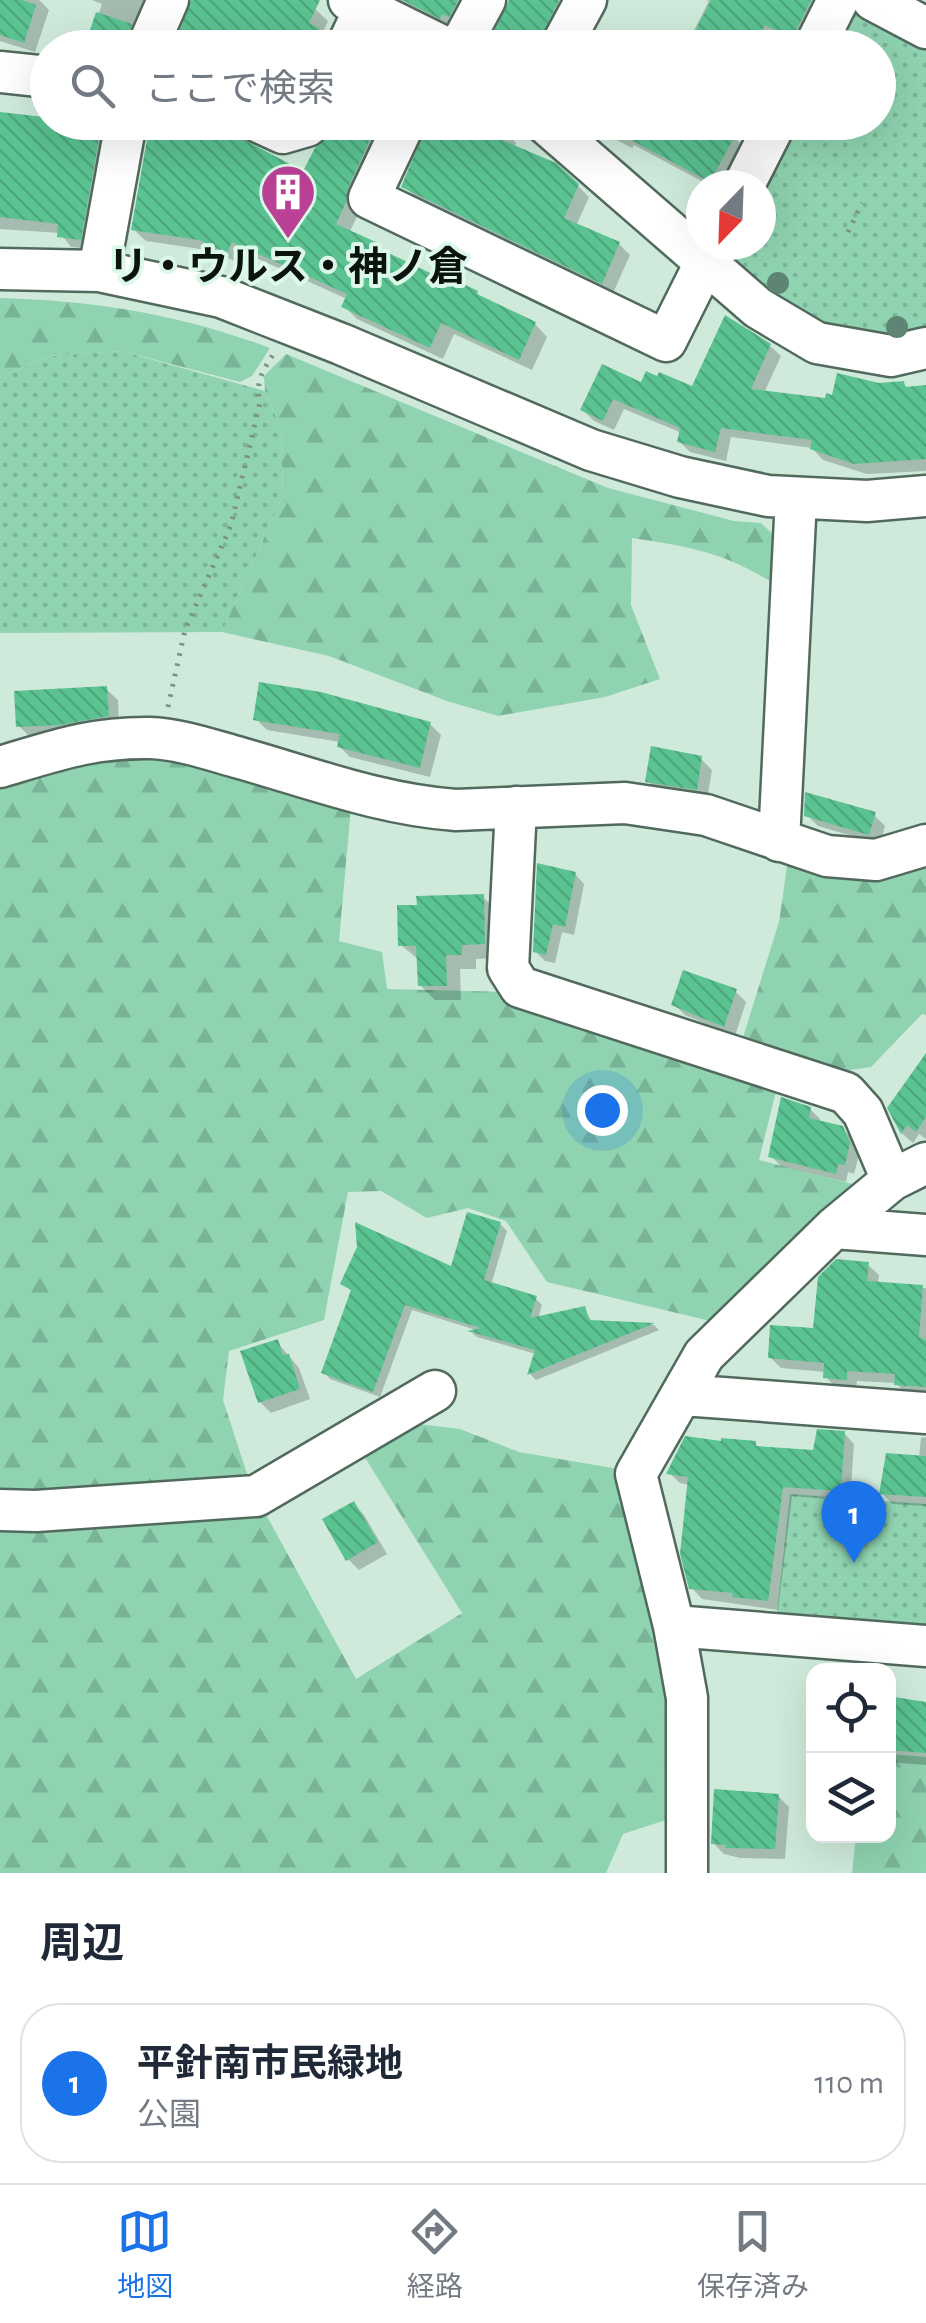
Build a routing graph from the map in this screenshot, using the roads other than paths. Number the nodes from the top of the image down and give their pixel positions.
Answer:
1 (168, 0) edge
2 (485, 0) edge
3 (586, 0) edge
4 (838, 0) edge
5 (873, 0) edge
6 (357, 4) edge
7 (926, 28) edge
8 (155, 30) edge
9 (350, 30) edge
10 (411, 30) edge
11 (461, 30) edge
12 (570, 30) edge
13 (823, 30) edge
14 (0, 72) edge
15 (30, 75) edge
16 (123, 140) edge
17 (396, 140) edge
18 (566, 140) edge
19 (767, 140) edge
20 (752, 170) edge
21 (686, 236) edge
22 (706, 260) edge
23 (714, 260) edge
24 (0, 269) edge
25 (99, 271) junction
26 (926, 348) edge
27 (926, 496) edge
28 (796, 498) junction
29 (0, 768) edge
30 (516, 807) junction
31 (778, 841) junction
32 (926, 845) edge
33 (909, 1172) edge
34 (834, 1228) junction
35 (926, 1235) edge
36 (435, 1391) dead end
37 (683, 1394) junction
38 (926, 1413) edge
39 (0, 1510) edge
40 (674, 1626) junction
41 (926, 1646) edge
42 (687, 1873) edge

1 - 8 street
2 - 11 street
3 - 12 street
4 - 13 street
5 - 7 street
6 - 9 street
6 - 10 street
14 - 15 street
16 - 25 street
17 - 22 street
18 - 21 street
19 - 20 street
23 - 26 street
24 - 25 street
25 - 28 street
27 - 28 street
28 - 31 street
29 - 30 street
30 - 31 street
30 - 33 street
31 - 32 street
33 - 34 street
34 - 35 street
34 - 37 street
36 - 39 street
37 - 38 street
37 - 40 street
40 - 41 street
40 - 42 street

